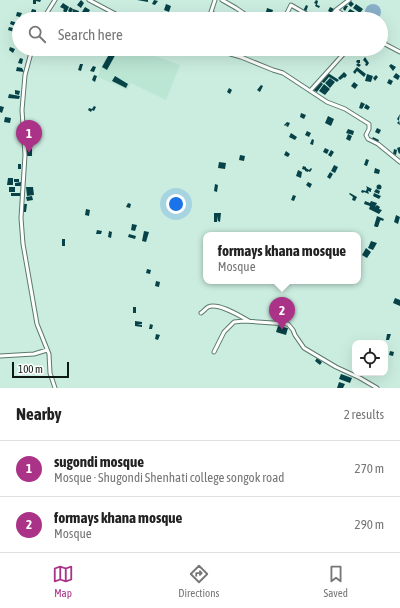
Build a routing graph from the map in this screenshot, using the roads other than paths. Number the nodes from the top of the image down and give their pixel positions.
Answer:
1 (55, 0) edge
2 (88, 0) edge
3 (215, 0) edge
4 (222, 0) edge
5 (349, 0) edge
6 (336, 10) joint
7 (48, 12) edge
8 (112, 12) edge
9 (211, 12) edge
10 (242, 12) edge
11 (288, 12) edge
12 (303, 12) edge
13 (339, 12) edge
14 (388, 46) edge
15 (400, 52) edge
16 (30, 56) edge
17 (238, 56) edge
18 (342, 56) edge
19 (310, 91) junction
20 (400, 162) edge
21 (201, 314) dead end
22 (250, 322) junction
23 (47, 350) junction
24 (214, 352) dead end
25 (0, 356) edge
26 (55, 388) edge
27 (377, 388) edge

1 - 7 street
2 - 8 street
3 - 9 street
4 - 10 street
5 - 6 street
6 - 13 street
11 - 12 street
14 - 15 street
16 - 23 street
17 - 19 street
18 - 19 street
19 - 20 street
21 - 22 street
22 - 24 street
22 - 27 street
23 - 25 street
23 - 26 street

